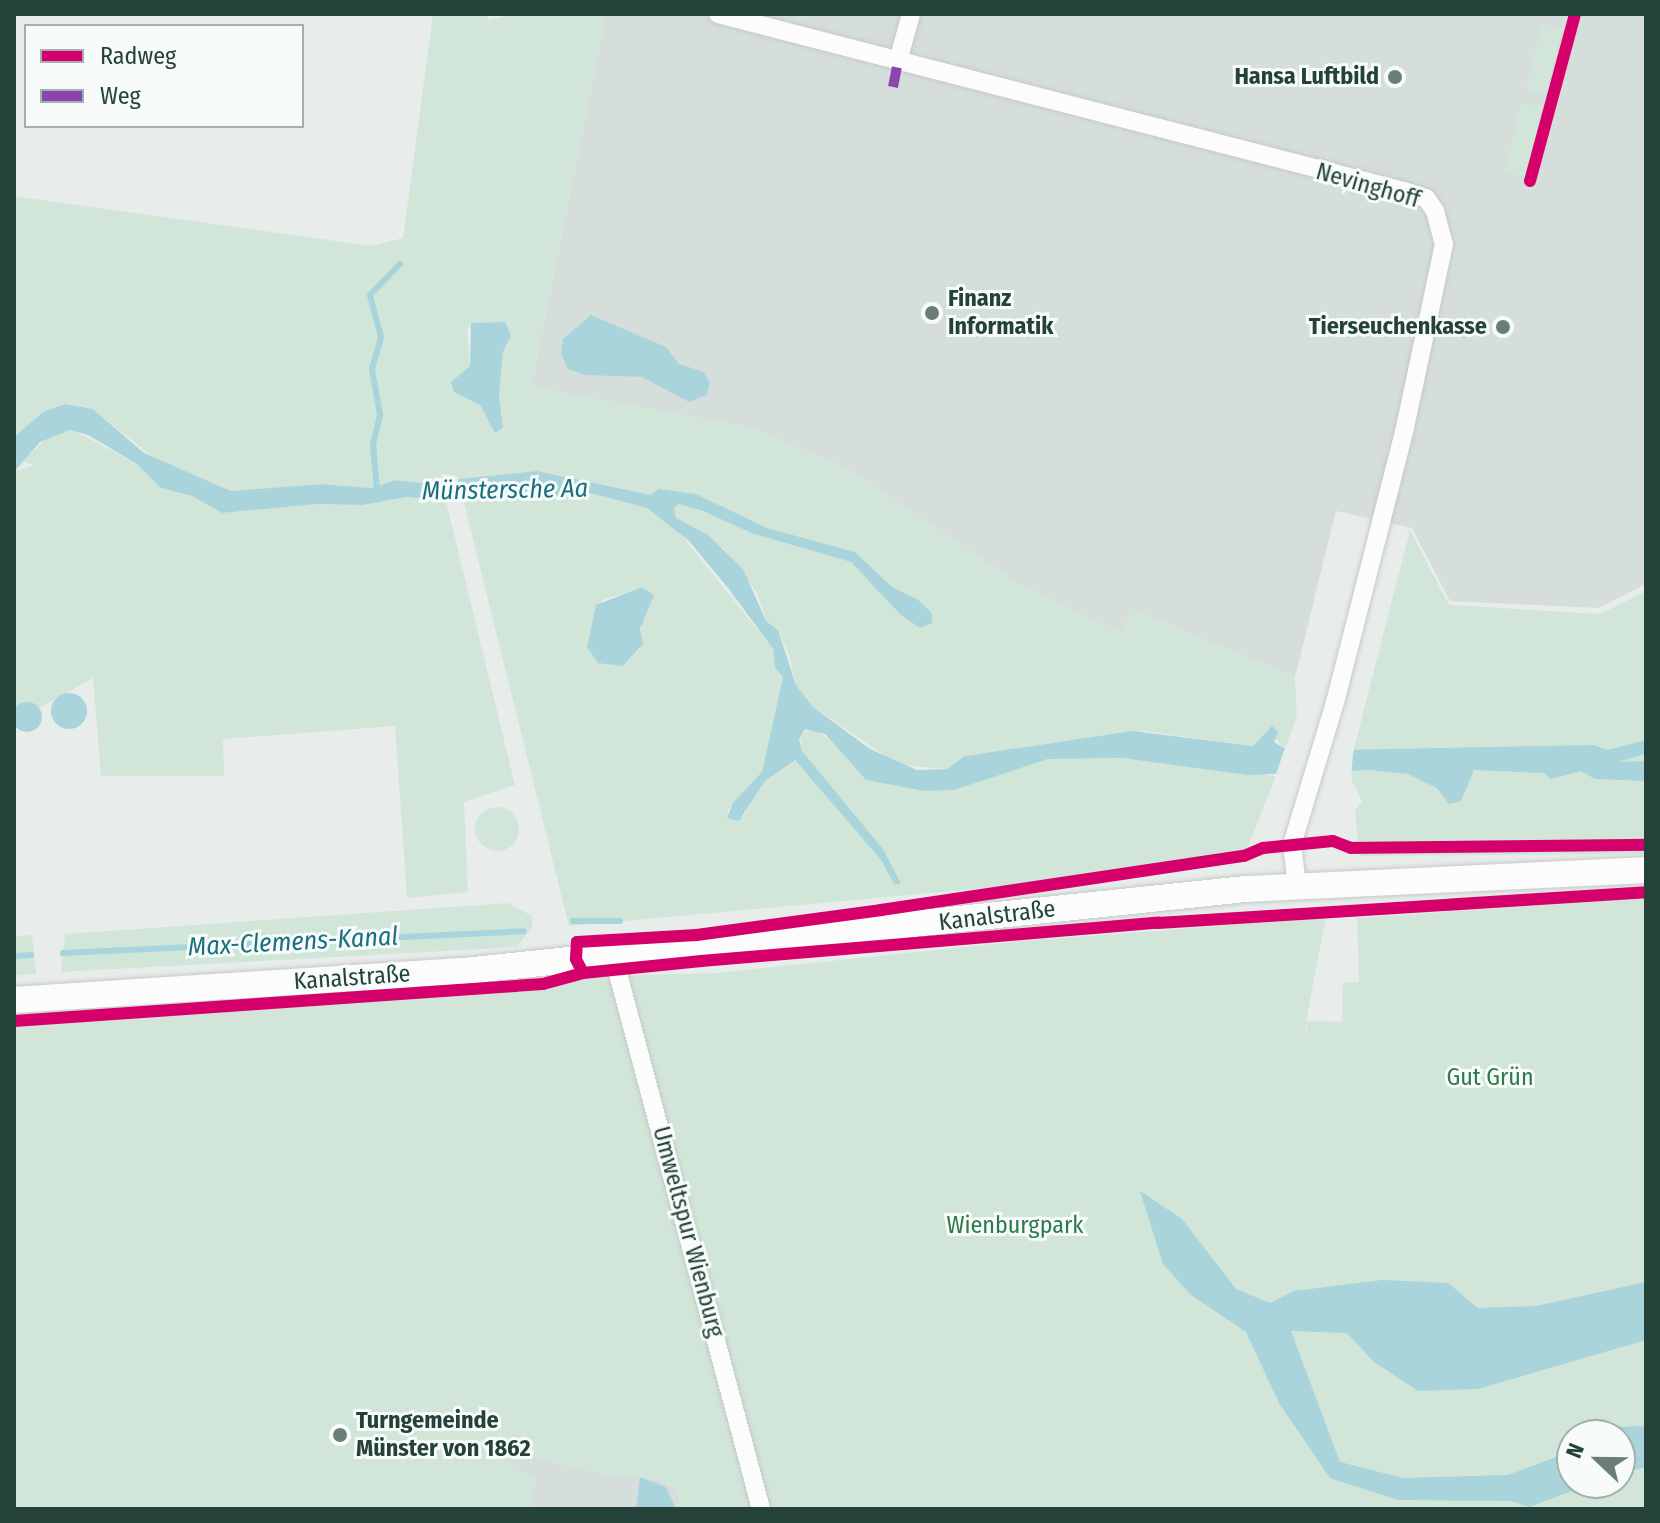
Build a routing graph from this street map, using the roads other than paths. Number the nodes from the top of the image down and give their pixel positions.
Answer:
1 (718, 14) edge
2 (911, 14) edge
3 (898, 61) junction
4 (1646, 870) edge
5 (1297, 885) junction
6 (613, 955) junction
7 (14, 1000) edge
8 (761, 1509) edge

1 - 3 street, Nevinghoff
2 - 3 street
3 - 5 street, Nevinghoff
4 - 5 main road, Kanalstraße
5 - 6 main road, Kanalstraße
6 - 7 main road, Kanalstraße
6 - 8 street, Umweltspur Wienburg

